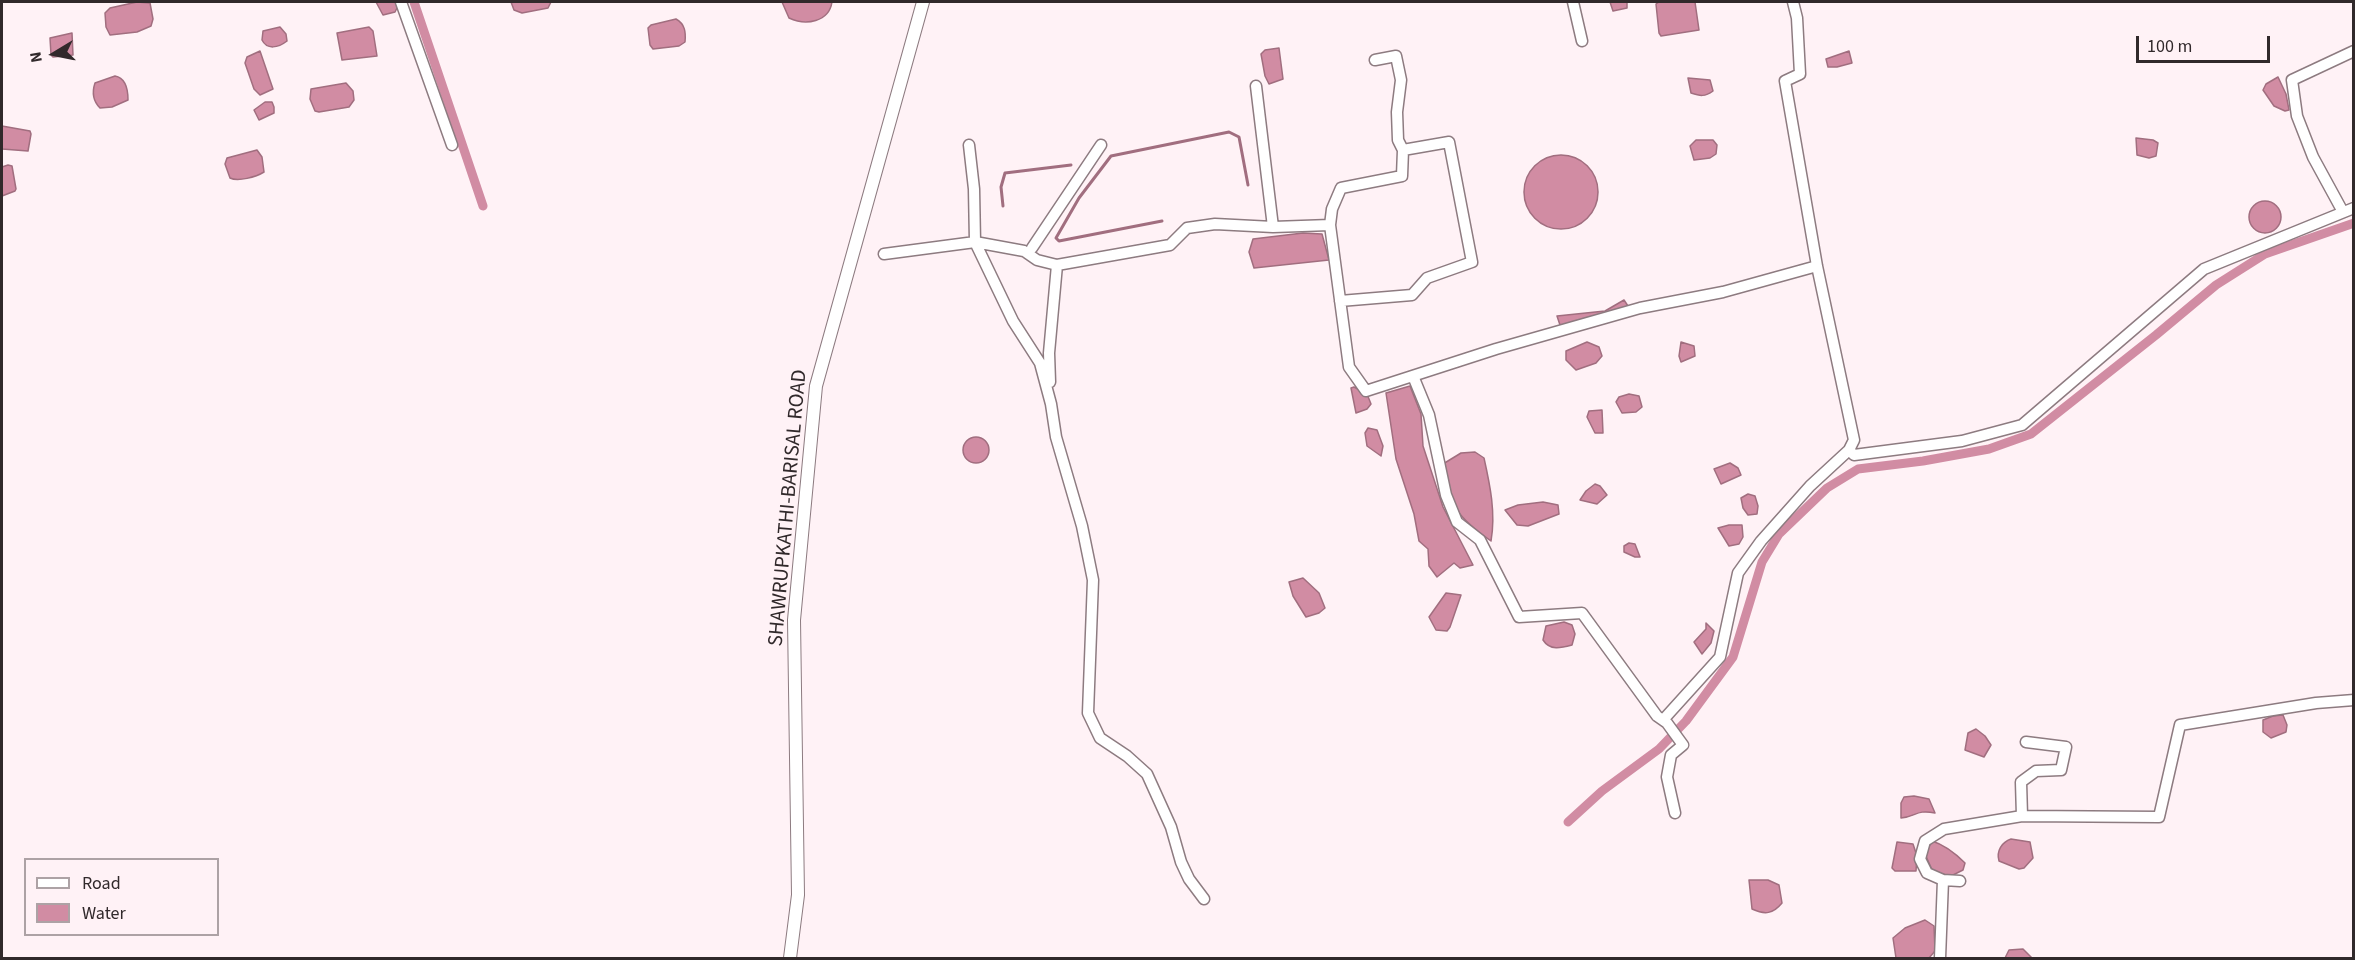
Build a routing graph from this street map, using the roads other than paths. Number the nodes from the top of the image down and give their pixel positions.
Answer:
1 (401, 2) edge
2 (923, 2) edge
3 (1573, 2) edge
4 (1793, 2) edge
5 (1582, 41) dead end
6 (2354, 51) edge
7 (1375, 60) dead end
8 (1256, 86) dead end
9 (452, 145) dead end
10 (969, 145) dead end
11 (1101, 145) dead end
12 (1403, 150) junction
13 (2348, 210) edge
14 (1330, 225) junction
15 (1273, 227) junction
16 (975, 242) junction
17 (1032, 248) dead end
18 (884, 254) dead end
19 (1057, 265) junction
20 (1817, 266) junction
21 (1340, 301) junction
22 (1413, 376) junction
23 (1051, 404) junction
24 (1849, 450) junction
25 (2354, 700) edge
26 (1665, 722) junction
27 (2026, 742) dead end
28 (1675, 813) dead end
29 (2022, 816) junction
30 (1943, 880) junction
31 (1960, 881) dead end
32 (1204, 899) dead end
33 (790, 958) edge
34 (1940, 958) edge

1 - 9 street
2 - 33 main road, SHAWRUPKATHI-BARISAL ROAD
3 - 5 street
4 - 20 street
6 - 13 street
7 - 12 street
8 - 15 street
10 - 16 street
11 - 17 street
12 - 14 street
12 - 21 street
13 - 24 street
14 - 15 street
14 - 21 street
15 - 19 street
16 - 18 street
16 - 19 street
16 - 23 street
19 - 23 street
20 - 22 street
20 - 24 street
21 - 22 street
22 - 26 street
23 - 32 street
24 - 26 street
25 - 29 street
26 - 28 street
27 - 29 street
29 - 30 street
30 - 31 street
30 - 34 street

